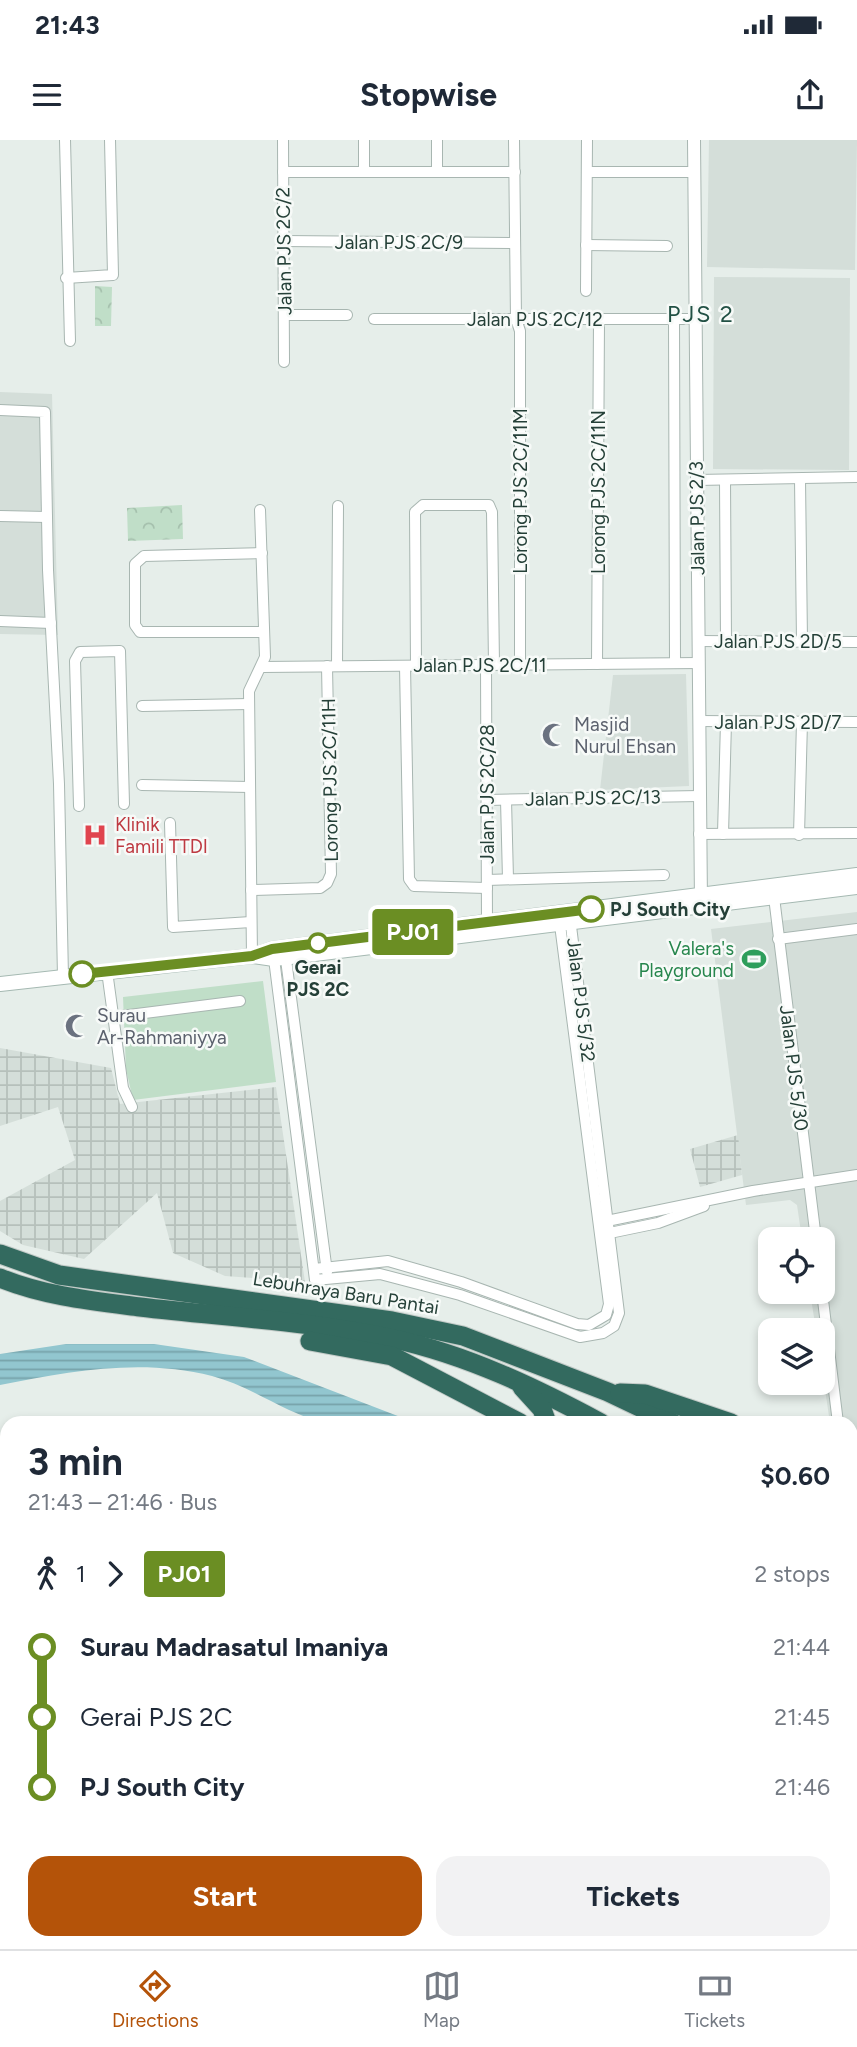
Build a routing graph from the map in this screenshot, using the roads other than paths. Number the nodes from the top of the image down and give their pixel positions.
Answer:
1 (65, 140) edge
2 (110, 140) edge
3 (283, 140) edge
4 (363, 140) edge
5 (437, 140) edge
6 (514, 140) edge
7 (587, 140) edge
8 (694, 140) edge
9 (283, 172) junction
10 (364, 172) junction
11 (437, 172) junction
12 (515, 172) junction
13 (587, 172) junction
14 (694, 172) junction
15 (284, 241) junction
16 (515, 243) junction
17 (586, 245) junction
18 (667, 246) dead end
19 (66, 278) junction
20 (586, 291) dead end
21 (284, 315) junction
22 (347, 315) dead end
23 (374, 319) dead end
24 (516, 319) junction
25 (600, 319) junction
26 (674, 319) junction
27 (696, 319) junction
28 (70, 341) dead end
29 (284, 362) dead end
30 (0, 410) edge
31 (857, 477) edge
32 (800, 479) junction
33 (697, 480) junction
34 (725, 480) junction
35 (338, 506) dead end
36 (260, 510) dead end
37 (0, 516) edge
38 (47, 517) junction
39 (262, 553) junction
40 (0, 621) edge
41 (51, 623) junction
42 (264, 632) junction
43 (726, 640) junction
44 (698, 641) junction
45 (802, 641) junction
46 (857, 642) edge
47 (675, 663) junction
48 (699, 663) junction
49 (597, 664) junction
50 (490, 665) junction
51 (520, 665) junction
52 (332, 666) junction
53 (410, 666) junction
54 (262, 667) junction
55 (249, 704) junction
56 (142, 705) dead end
57 (699, 721) junction
58 (726, 722) junction
59 (802, 722) junction
60 (857, 722) edge
61 (142, 785) dead end
62 (250, 787) junction
63 (699, 796) junction
64 (487, 800) junction
65 (506, 800) junction
66 (124, 804) dead end
67 (79, 806) dead end
68 (170, 823) dead end
69 (857, 833) edge
70 (699, 834) junction
71 (723, 834) junction
72 (799, 835) junction
73 (664, 875) dead end
74 (857, 875) edge
75 (508, 879) junction
76 (487, 884) junction
77 (857, 887) edge
78 (250, 890) junction
79 (774, 897) junction
80 (701, 901) junction
81 (564, 918) junction
82 (251, 922) junction
83 (487, 922) junction
84 (857, 929) edge
85 (778, 939) junction
86 (279, 953) junction
87 (252, 956) junction
88 (107, 971) junction
89 (63, 977) junction
90 (0, 984) edge
91 (240, 1001) dead end
92 (113, 1017) junction
93 (132, 1107) dead end
94 (857, 1175) edge
95 (808, 1182) junction
96 (709, 1202) junction
97 (604, 1222) junction
98 (814, 1227) edge
99 (605, 1234) junction
100 (0, 1254) edge
101 (327, 1273) junction
102 (0, 1279) edge
103 (823, 1304) edge
104 (311, 1318) junction
105 (516, 1380) junction
106 (608, 1392) junction
107 (507, 1416) edge
108 (544, 1416) edge
109 (587, 1416) edge
110 (658, 1416) edge
111 (710, 1416) edge
112 (837, 1416) edge

1 - 19 street
2 - 19 street
3 - 9 street, Jalan PJS 2C/2
4 - 10 street
5 - 11 street
6 - 12 street, Lorong PJS 2C/11M
7 - 13 street
8 - 14 street, Jalan PJS 2/3
9 - 10 street
9 - 15 street, Jalan PJS 2C/2
10 - 11 street
11 - 12 street
12 - 16 street, Lorong PJS 2C/11M
13 - 14 street
13 - 17 street
14 - 27 street, Jalan PJS 2/3
15 - 16 street, Jalan PJS 2C/9
15 - 21 street, Jalan PJS 2C/2
16 - 24 street, Lorong PJS 2C/11M
17 - 18 street
17 - 20 street
19 - 28 street
21 - 22 street
21 - 29 street, Jalan PJS 2C/2
23 - 24 street, Jalan PJS 2C/12
24 - 25 street, Jalan PJS 2C/12
24 - 51 street, Lorong PJS 2C/11M
25 - 26 street, Jalan PJS 2C/12
25 - 49 street, Lorong PJS 2C/11N
26 - 27 street, Jalan PJS 2C/12
26 - 47 street
27 - 33 street, Jalan PJS 2/3
30 - 38 street
31 - 32 street
32 - 34 street
32 - 45 street
33 - 34 street
33 - 44 street, Jalan PJS 2/3
34 - 43 street
35 - 52 street, Lorong PJS 2C/11H
36 - 39 street
37 - 38 street
38 - 41 street
39 - 42 street
39 - 42 street
40 - 41 street
41 - 89 street
42 - 54 street
43 - 44 street, Jalan PJS 2D/5
43 - 45 street, Jalan PJS 2D/5
44 - 48 street, Jalan PJS 2/3
45 - 46 street, Jalan PJS 2D/5
47 - 48 street, Jalan PJS 2C/11
47 - 49 street, Jalan PJS 2C/11
48 - 57 street, Jalan PJS 2/3
49 - 51 street, Jalan PJS 2C/11
50 - 51 street, Jalan PJS 2C/11
50 - 53 street, Jalan PJS 2C/11
50 - 53 street, Jalan PJS 2C/28
50 - 64 street, Jalan PJS 2C/28
52 - 53 street, Jalan PJS 2C/11
52 - 54 street, Jalan PJS 2C/11
52 - 78 street, Lorong PJS 2C/11H
53 - 76 street
54 - 55 street
55 - 56 street
55 - 62 street
57 - 58 street, Jalan PJS 2D/7
57 - 63 street, Jalan PJS 2/3
58 - 59 street, Jalan PJS 2D/7
58 - 71 street
59 - 60 street, Jalan PJS 2D/7
59 - 72 street
61 - 62 street
62 - 78 street
63 - 65 street, Jalan PJS 2C/13
63 - 70 street, Jalan PJS 2/3
64 - 65 street, Jalan PJS 2C/13
64 - 76 street, Jalan PJS 2C/28
65 - 75 street
66 - 67 street
68 - 82 street
69 - 72 street
70 - 71 street
70 - 80 street, Jalan PJS 2/3
71 - 72 street
73 - 75 street
74 - 80 main road
75 - 76 street
76 - 83 street, Jalan PJS 2C/28
77 - 79 main road
78 - 82 street
79 - 80 main road
79 - 85 street, Jalan PJS 5/30
80 - 81 main road
81 - 83 main road
81 - 86 main road
81 - 97 street, Jalan PJS 5/32
82 - 87 street
83 - 86 main road
84 - 85 street
85 - 95 street, Jalan PJS 5/30
86 - 87 main road
86 - 101 street
86 - 101 street
87 - 88 main road
88 - 89 main road
88 - 92 street
89 - 90 main road
91 - 92 street
92 - 93 street
94 - 95 street
95 - 96 street
95 - 98 street, Jalan PJS 5/30
96 - 97 street
96 - 99 street
97 - 99 street, Jalan PJS 5/32
99 - 101 street, Jalan PJS 5/32
100 - 104 highway, Lebuhraya Baru Pantai
102 - 104 highway, Lebuhraya Baru Pantai
102 - 107 highway
103 - 112 street
104 - 105 highway, Lebuhraya Baru Pantai
104 - 106 highway, Lebuhraya Baru Pantai
105 - 108 highway
105 - 109 highway, Lebuhraya Baru Pantai
106 - 110 highway, Lebuhraya Baru Pantai
106 - 111 highway

